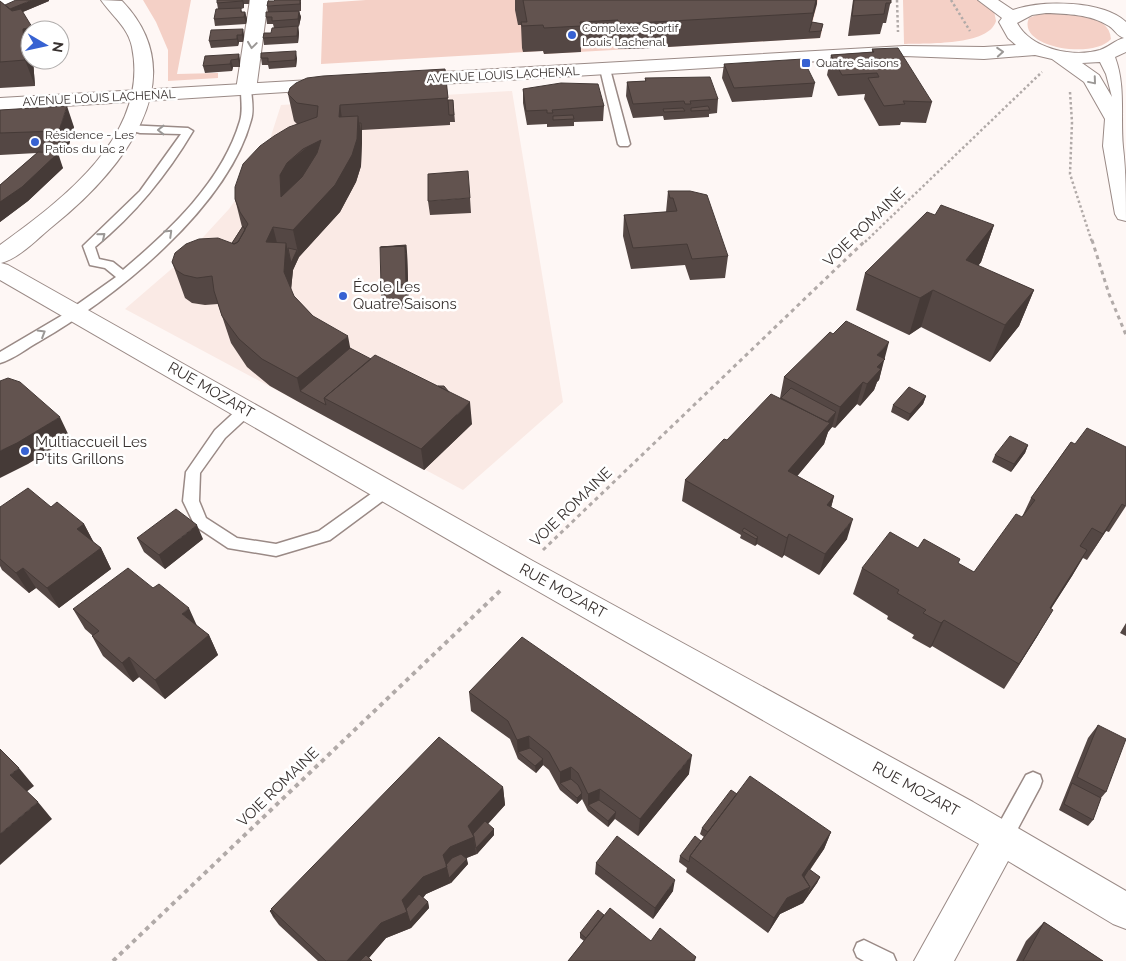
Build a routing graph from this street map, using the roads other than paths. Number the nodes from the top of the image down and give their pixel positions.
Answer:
1 (10, 0) edge
2 (110, 0) edge
3 (259, 0) edge
4 (987, 0) edge
5 (1105, 0) edge
6 (1041, 1) edge
7 (0, 4) edge
8 (1010, 22) junction
9 (1121, 37) edge
10 (1038, 49) junction
11 (917, 50) junction
12 (1063, 58) junction
13 (605, 68) junction
14 (390, 81) edge
15 (342, 84) edge
16 (246, 90) junction
17 (142, 96) junction
18 (0, 104) edge
19 (1115, 119) junction
20 (130, 127) junction
21 (624, 144) dead end
22 (1126, 214) edge
23 (0, 256) edge
24 (0, 270) edge
25 (123, 276) junction
26 (76, 313) junction
27 (0, 358) edge
28 (246, 410) junction
29 (387, 490) junction
30 (1033, 781) dead end
31 (1002, 838) junction
32 (1126, 911) edge
33 (864, 950) dead end
34 (886, 961) edge
35 (933, 961) edge

1 - 7 street
2 - 17 street
3 -> 16 street
4 - 8 street
5 - 9 street
6 - 8 street, AVENUE LOUIS LACHENAL
6 - 9 street
8 - 10 street
8 - 11 street, AVENUE LOUIS LACHENAL
9 - 12 street
9 - 19 street
11 -> 10 street, AVENUE LOUIS LACHENAL
10 - 12 street
11 - 13 street, AVENUE LOUIS LACHENAL
12 -> 19 street
13 - 14 street, AVENUE LOUIS LACHENAL
13 - 21 lane
15 - 16 street, AVENUE LOUIS LACHENAL
16 - 17 street, AVENUE LOUIS LACHENAL
25 -> 16 lane
17 - 18 street, AVENUE LOUIS LACHENAL
17 - 20 street
19 - 22 street
20 - 23 street
25 -> 20 lane
24 - 26 street, RUE MOZART
25 - 26 lane
27 -> 26 lane
26 - 28 street, RUE MOZART
28 - 29 street, RUE MOZART
28 - 29 lane
29 - 31 street, RUE MOZART
30 - 31 lane
31 - 32 street, RUE MOZART
31 - 35 street
33 - 34 lane

